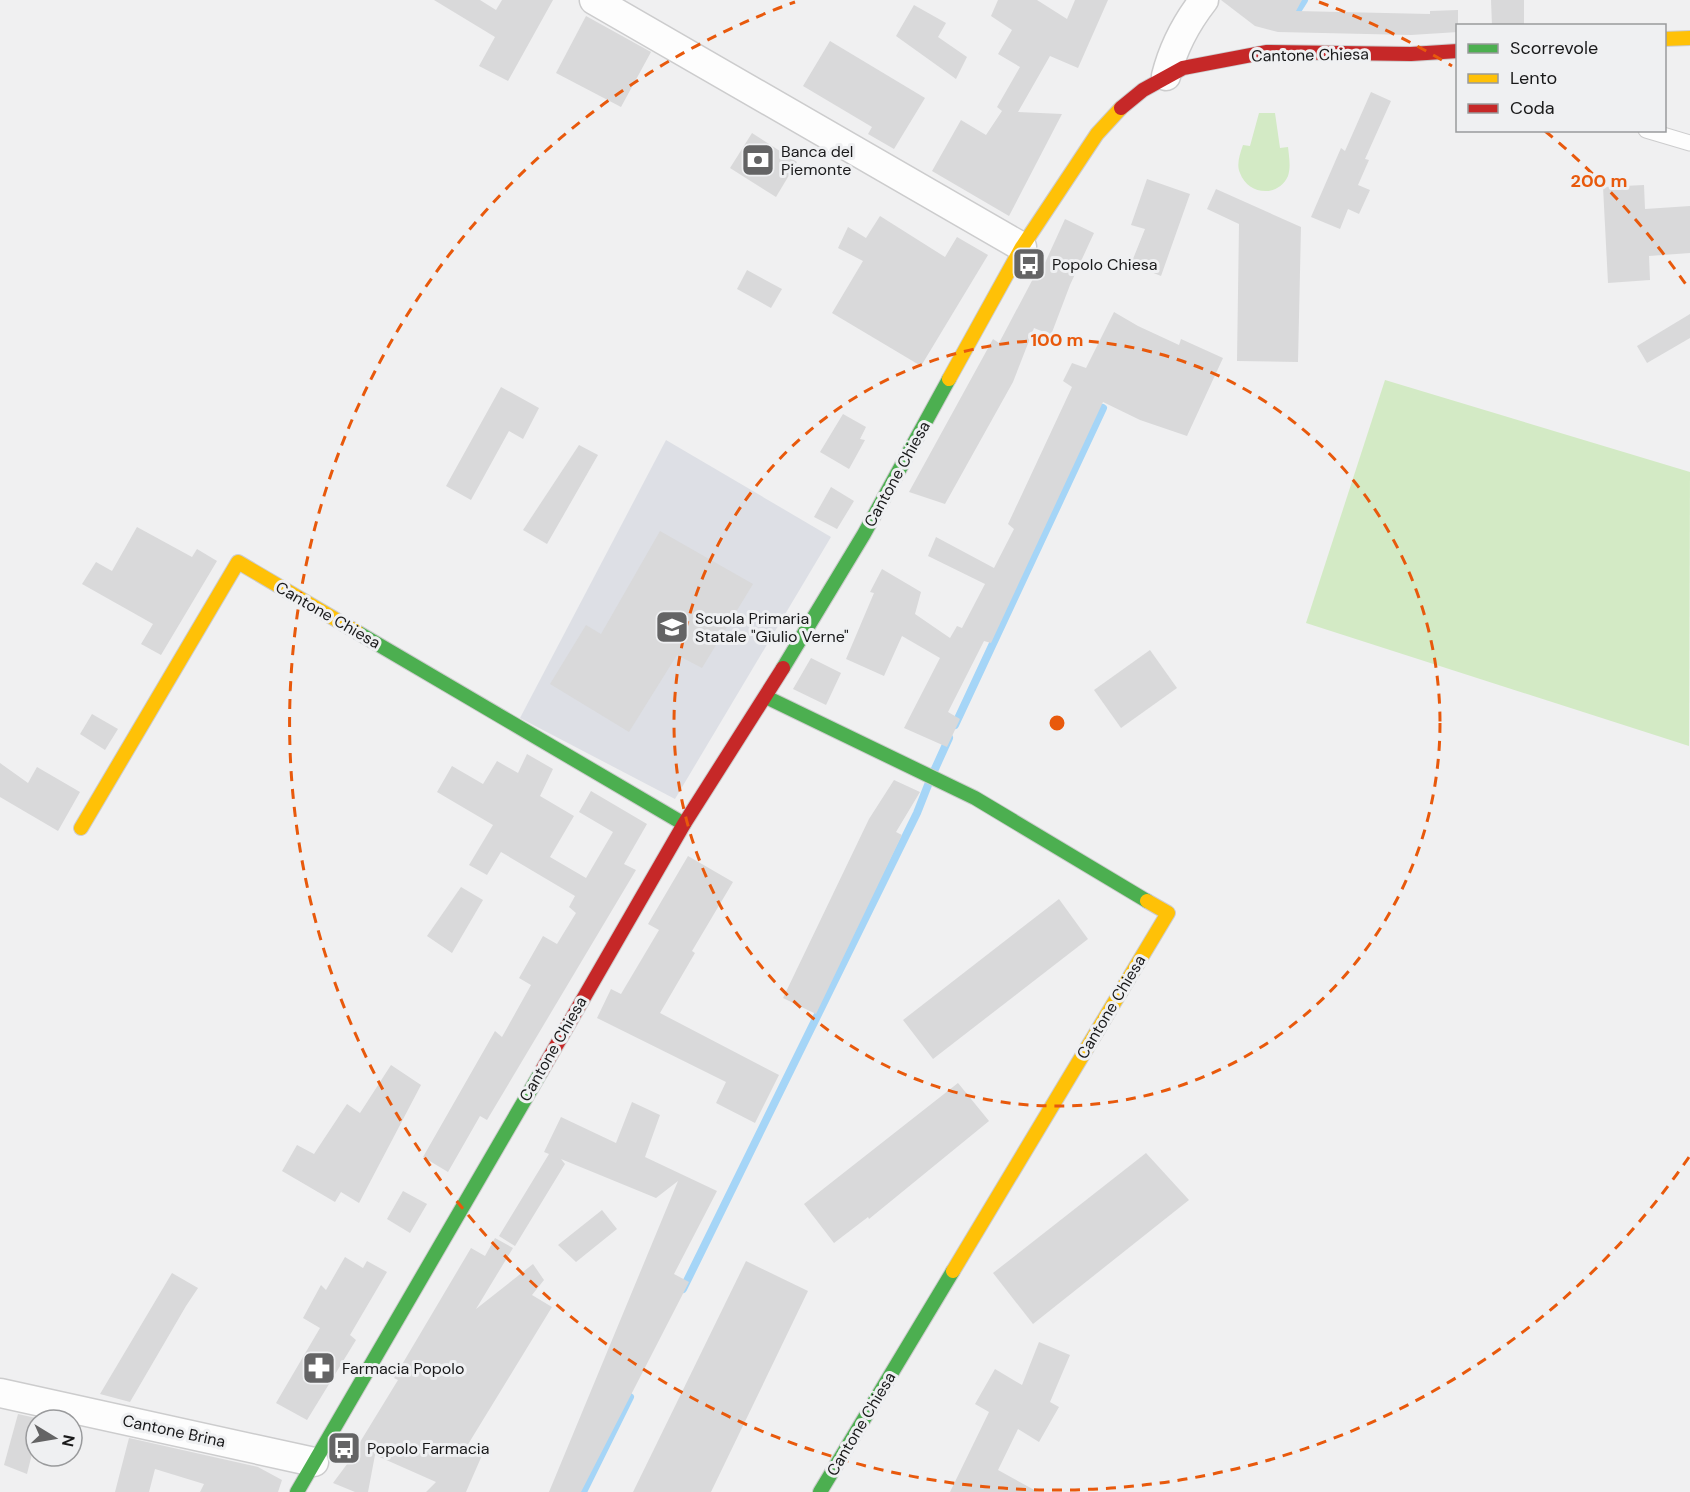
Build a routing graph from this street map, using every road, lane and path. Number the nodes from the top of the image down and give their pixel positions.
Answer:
1 (594, 0) edge
2 (1204, 0) edge
3 (1690, 38) edge
4 (1666, 39) edge
5 (1456, 51) edge
6 (1166, 76) junction
7 (1653, 132) edge
8 (1690, 143) edge
9 (1022, 247) junction
10 (766, 697) junction
11 (684, 824) junction
12 (81, 828) dead end
13 (0, 1393) edge
14 (314, 1462) junction
15 (297, 1492) edge
16 (820, 1492) edge

1 - 9 street
2 - 6 street
3 - 4 street
5 - 6 street, Cantone Chiesa
6 - 9 street, Cantone Chiesa
7 - 8 lane
9 - 10 street, Cantone Chiesa
10 - 11 street, Cantone Chiesa
10 - 16 street, Cantone Chiesa
11 - 12 street, Cantone Chiesa
11 - 14 street, Cantone Chiesa
13 - 14 street, Cantone Brina
14 - 15 street

